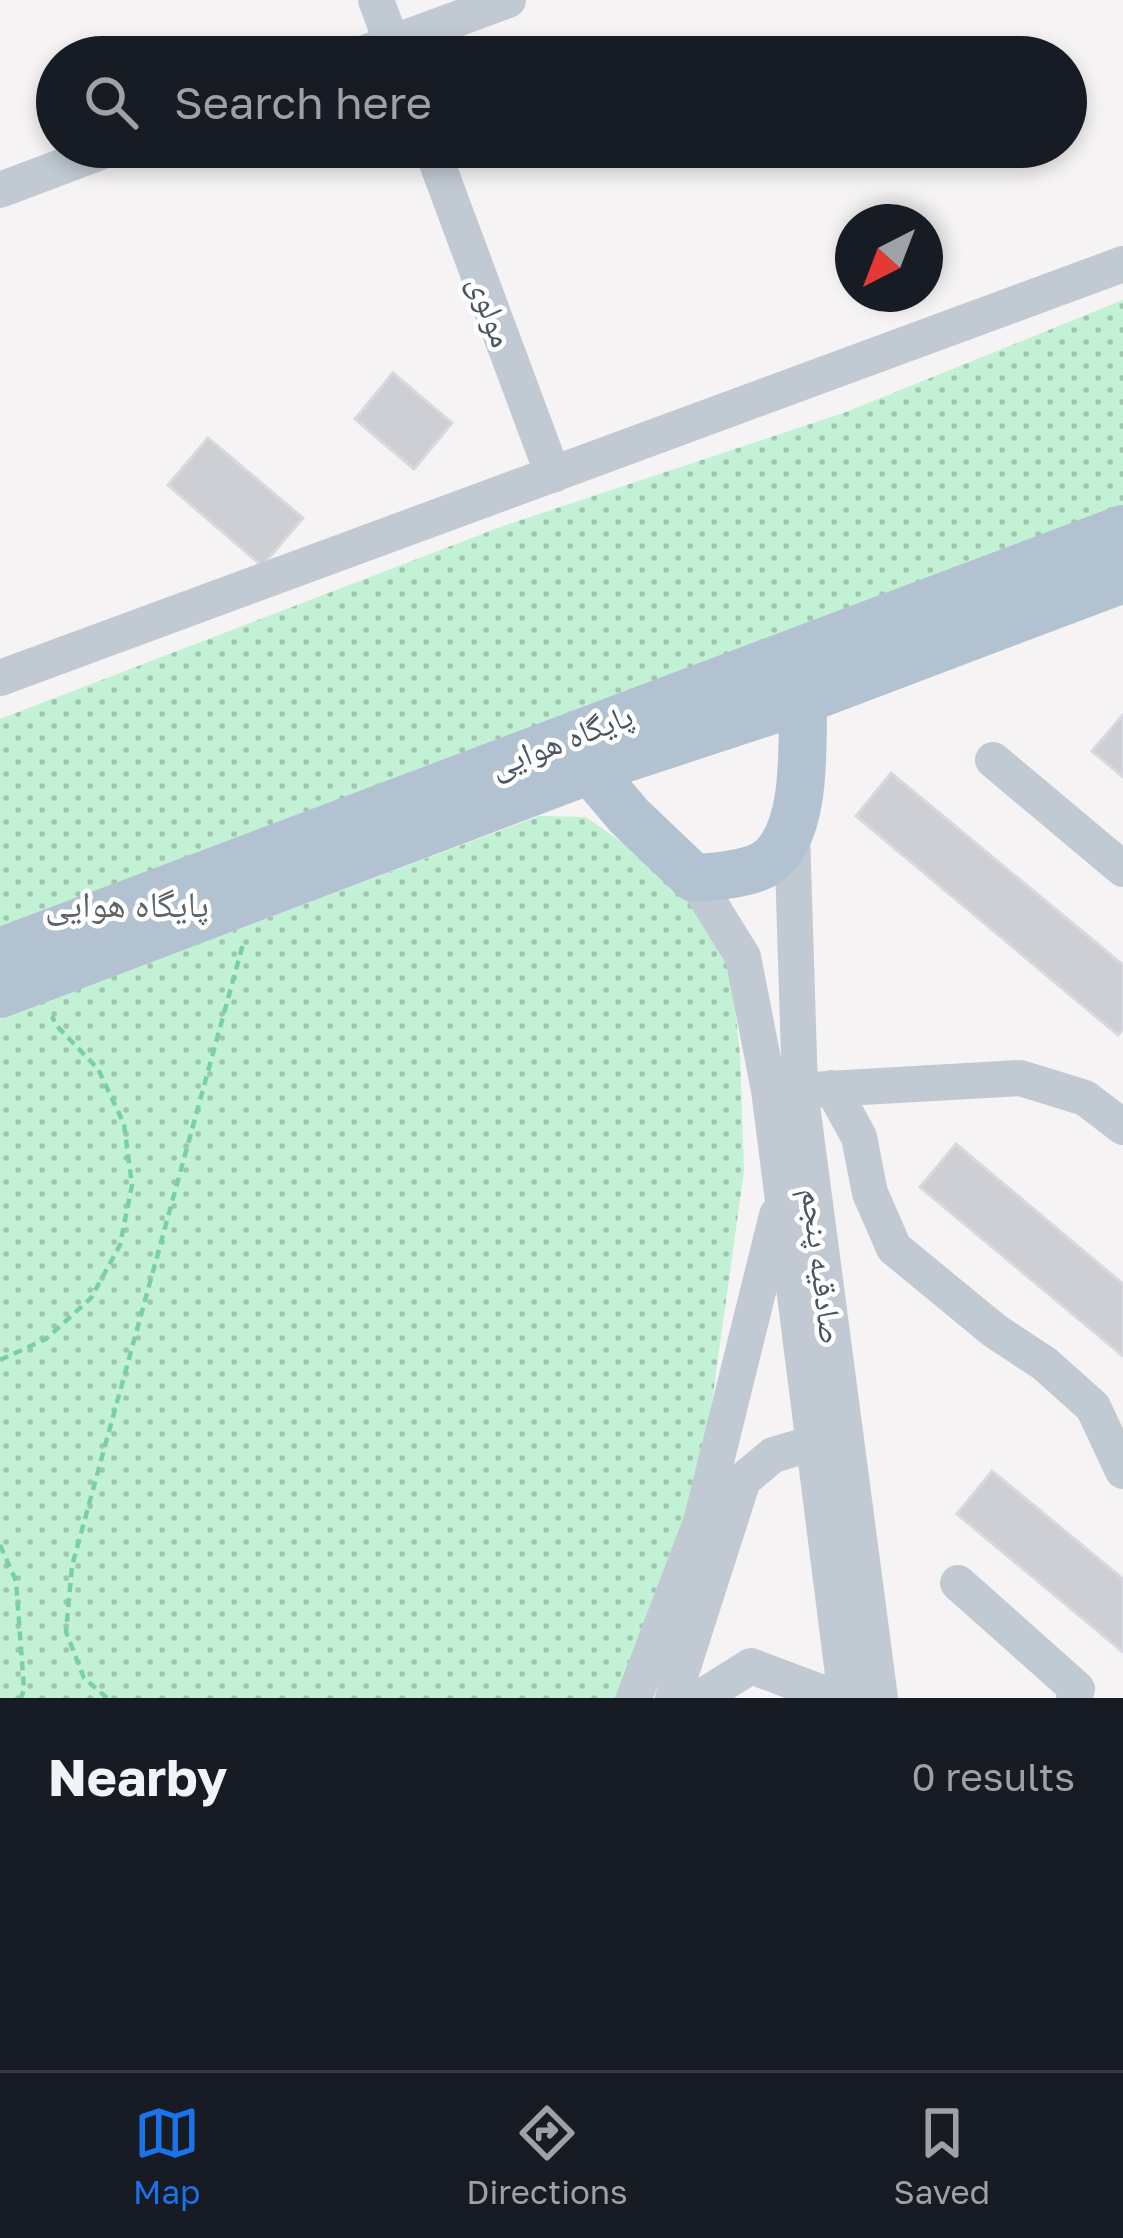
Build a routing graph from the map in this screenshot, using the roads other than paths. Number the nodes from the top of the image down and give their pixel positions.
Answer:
1 (376, 0) edge
2 (508, 0) edge
3 (389, 36) edge
4 (426, 36) edge
5 (59, 168) edge
6 (438, 168) edge
7 (0, 190) edge
8 (1123, 265) edge
9 (553, 476) junction
10 (1123, 529) edge
11 (1123, 579) edge
12 (0, 678) edge
13 (803, 700) junction
14 (993, 760) dead end
15 (590, 770) junction
16 (792, 832) junction
17 (1123, 869) edge
18 (694, 878) junction
19 (33, 965) edge
20 (800, 1089) junction
21 (1123, 1127) edge
22 (782, 1194) junction
23 (830, 1438) junction
24 (1123, 1471) edge
25 (958, 1583) dead end
26 (634, 1698) edge
27 (673, 1698) edge
28 (700, 1698) edge
29 (836, 1698) edge
30 (846, 1698) edge
31 (880, 1698) edge
32 (1074, 1698) edge

1 - 3 street
2 - 4 street
5 - 7 street
6 - 9 street, مولوی
8 - 9 street
9 - 12 street
10 - 19 main road, پایگاه هوایی
11 - 13 main road, پایگاه هوایی
13 - 15 main road, پایگاه هوایی
13 - 16 main road
14 - 17 street
15 - 18 main road
15 - 19 main road, پایگاه هوایی
16 - 18 main road
16 - 20 street, صادقیه پنجم
18 - 20 street, صادقیه پنجم
20 - 21 street
20 - 22 street, صادقیه پنجم
20 - 23 street, صادقیه پنجم
20 - 24 street
22 - 23 street, صادقیه پنجم
22 - 26 street
23 - 27 street
23 - 30 street, صادقیه پنجم
23 - 31 street, صادقیه پنجم
25 - 32 street
28 - 29 street

